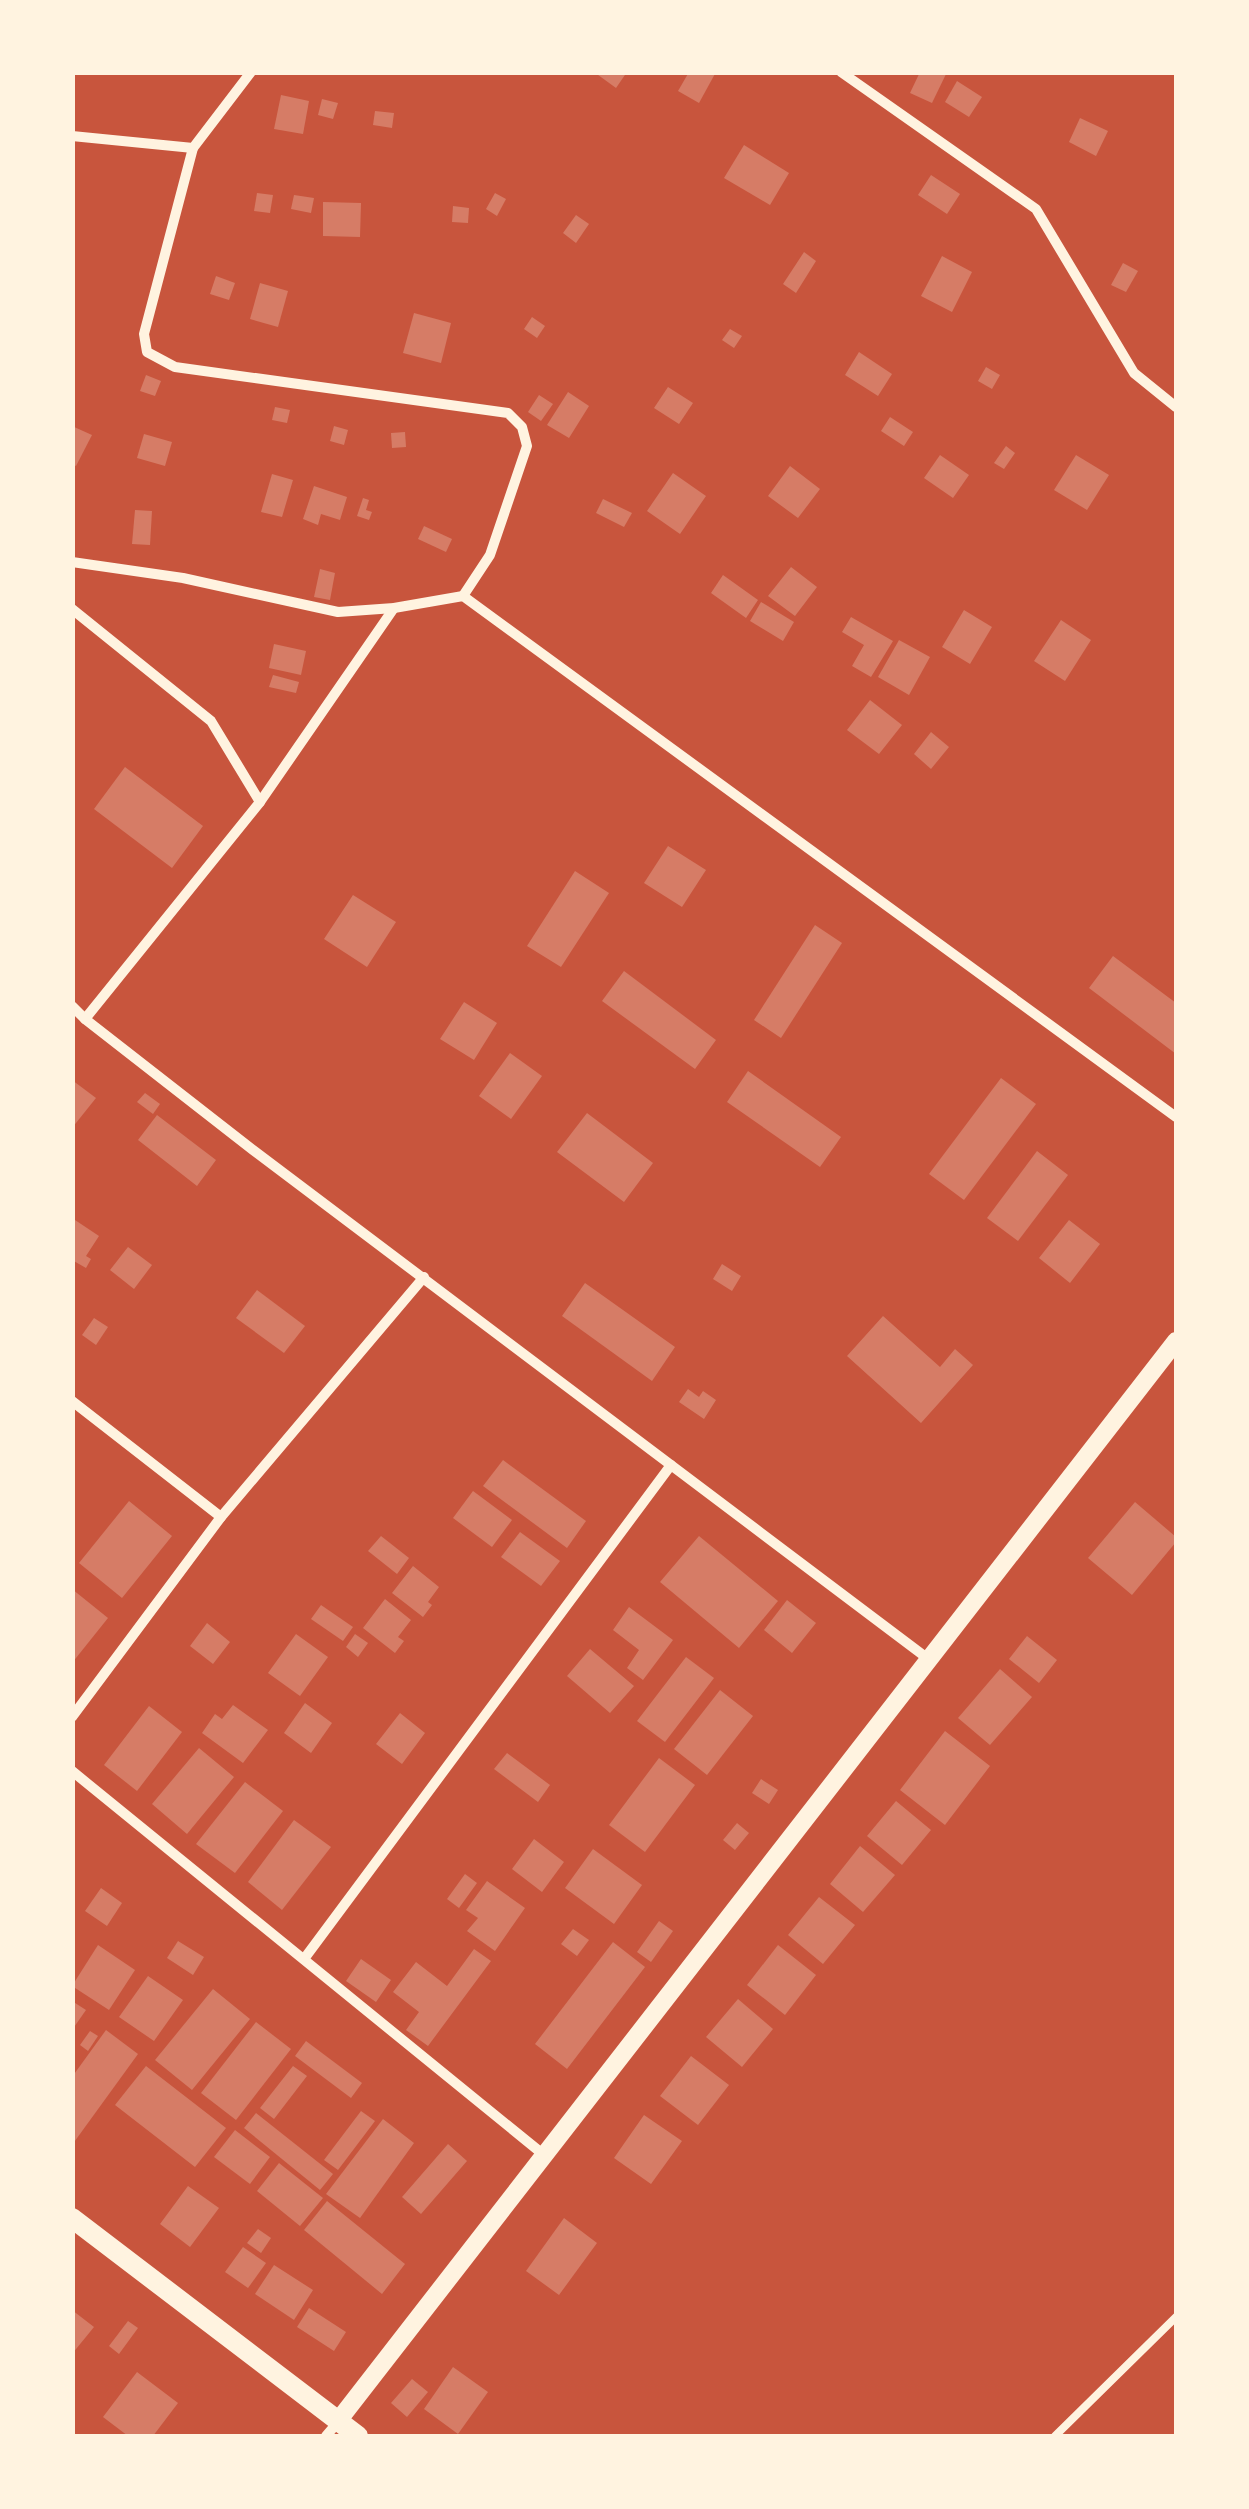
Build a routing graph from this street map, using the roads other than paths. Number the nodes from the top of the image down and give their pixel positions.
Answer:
1 (252, 72) edge
2 (847, 74) edge
3 (72, 136) edge
4 (192, 148) junction
5 (1176, 407) edge
6 (72, 562) edge
7 (463, 596) junction
8 (72, 608) edge
9 (394, 608) junction
10 (260, 802) junction
11 (72, 1006) edge
12 (85, 1020) junction
13 (1176, 1116) edge
14 (424, 1277) junction
15 (1176, 1341) edge
16 (72, 1402) edge
17 (671, 1466) junction
18 (221, 1517) junction
19 (927, 1658) junction
20 (72, 1717) edge
21 (72, 1771) edge
22 (304, 1959) junction
23 (544, 2155) junction
24 (72, 2218) edge
25 (1176, 2317) edge
26 (332, 2429) edge
27 (358, 2436) edge
28 (1055, 2436) edge

1 - 4 street
2 - 5 street
3 - 4 street
4 - 7 street
6 - 9 street
7 - 9 street
7 - 13 street
8 - 10 street
9 - 10 street
10 - 12 street
11 - 12 street
12 - 14 street
14 - 17 street
14 - 18 street
15 - 19 street
16 - 18 street
17 - 19 street
17 - 22 street
18 - 20 street
19 - 23 street
21 - 22 street
22 - 23 street
23 - 26 street
24 - 26 main road
25 - 28 lane
26 - 27 main road

